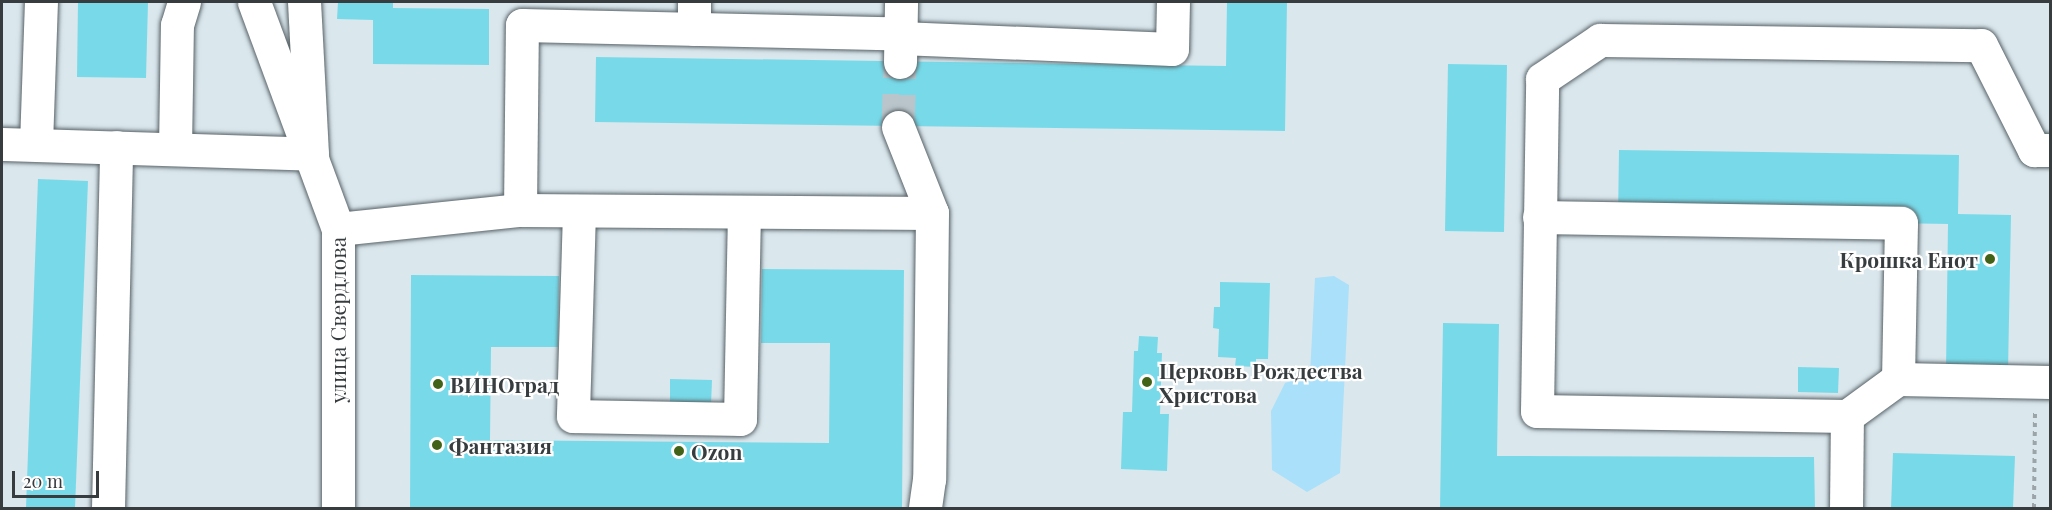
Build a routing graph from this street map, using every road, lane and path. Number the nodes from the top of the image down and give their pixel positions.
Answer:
1 (41, 2) edge
2 (184, 2) edge
3 (254, 2) edge
4 (304, 2) edge
5 (901, 2) edge
6 (1173, 2) edge
7 (522, 13) edge
8 (694, 15) edge
9 (900, 50) junction
10 (898, 128) tunnel mouth
11 (2, 144) edge
12 (36, 144) junction
13 (116, 147) junction
14 (175, 148) junction
15 (2050, 150) edge
16 (312, 154) junction
17 (520, 210) junction
18 (579, 211) junction
19 (744, 212) junction
20 (932, 213) junction
21 (1539, 217) junction
22 (338, 229) junction
23 (1898, 379) junction
24 (2043, 382) edge
25 (1847, 416) junction
26 (108, 508) edge
27 (338, 508) edge
28 (925, 508) edge
29 (1846, 508) edge
30 (2034, 508) edge

1 - 12 street
2 - 14 street
3 - 16 street, улица Свердлова
4 - 16 street
5 - 9 street
6 - 9 street
7 - 8 street
7 - 17 street
8 - 9 street
10 - 20 street
11 - 12 street
12 - 13 street
13 - 14 street
13 - 26 street
14 - 16 street
15 - 21 street
16 - 22 street, улица Свердлова
17 - 18 street
17 - 22 street
18 - 19 street
18 - 19 street
19 - 20 street
20 - 28 street
21 - 23 street
21 - 25 street
22 - 27 street, улица Свердлова
23 - 24 street
23 - 25 street
24 - 30 path
25 - 29 street

